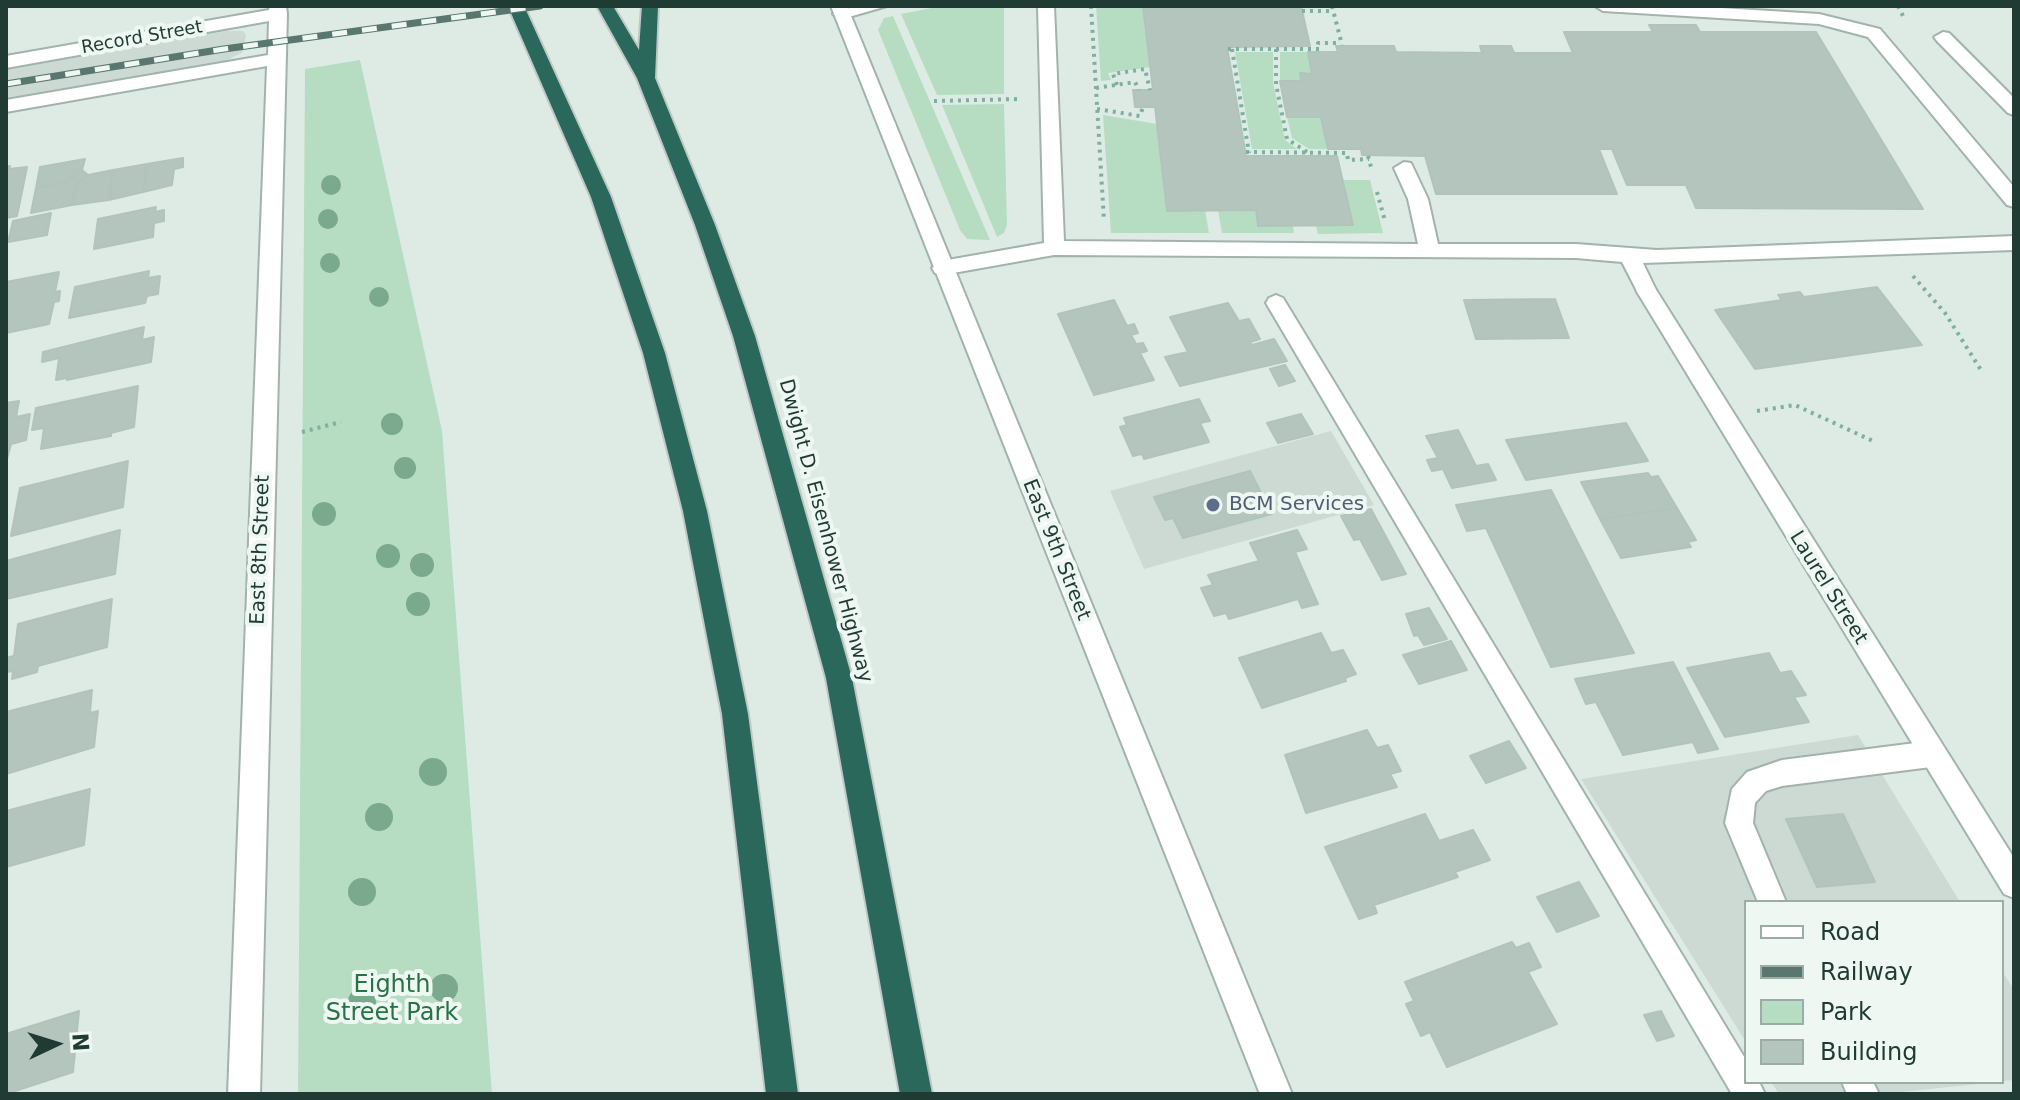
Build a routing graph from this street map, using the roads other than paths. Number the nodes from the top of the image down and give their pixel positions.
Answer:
1 (516, 6) edge
2 (605, 6) edge
3 (650, 6) edge
4 (879, 6) edge
5 (1046, 6) edge
6 (1603, 6) edge
7 (278, 10) edge
8 (841, 10) edge
9 (1943, 37) dead end
10 (276, 59) junction
11 (6, 62) edge
12 (646, 78) junction
13 (6, 106) edge
14 (2014, 109) edge
15 (1404, 168) dead end
16 (2007, 182) edge
17 (2014, 200) edge
18 (2014, 243) edge
19 (1054, 248) junction
20 (1430, 251) junction
21 (1630, 257) junction
22 (942, 268) junction
23 (1276, 303) dead end
24 (1931, 754) junction
25 (2014, 884) edge
26 (1771, 900) edge
27 (244, 1094) edge
28 (782, 1094) edge
29 (916, 1094) edge
30 (1276, 1094) edge
31 (1749, 1094) edge

1 - 28 highway
2 - 12 highway, Dwight D. Eisenhower Highway
3 - 12 highway
4 - 8 street
5 - 19 street
6 - 16 street
7 - 10 street, East 8th Street
7 - 11 street, Record Street
8 - 22 street, East 9th Street
9 - 14 street
10 - 13 street
10 - 27 street, East 8th Street
12 - 29 highway, Dwight D. Eisenhower Highway
15 - 20 street
16 - 17 street
18 - 21 street
19 - 20 street
19 - 22 street
20 - 21 street
21 - 24 street, Laurel Street
22 - 30 street, East 9th Street
23 - 31 street
24 - 25 street, Laurel Street
24 - 26 street

